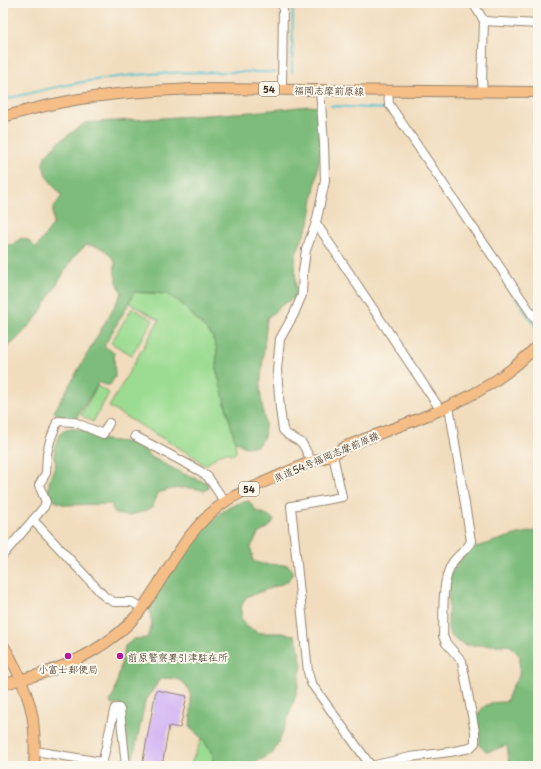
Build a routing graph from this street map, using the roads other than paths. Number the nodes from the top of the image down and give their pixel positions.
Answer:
1 (283, 3) edge
2 (473, 3) edge
3 (484, 21) junction
4 (538, 24) edge
5 (282, 89) junction
6 (320, 90) junction
7 (388, 91) junction
8 (483, 92) junction
9 (538, 92) edge
10 (3, 116) edge
11 (316, 223) junction
12 (538, 323) edge
13 (538, 346) edge
14 (444, 407) junction
15 (109, 423) dead end
16 (135, 436) dead end
17 (333, 455) junction
18 (312, 462) junction
19 (225, 502) junction
20 (33, 520) junction
21 (3, 555) edge
22 (142, 608) junction
23 (3, 646) edge
24 (20, 679) junction
25 (3, 685) edge
26 (35, 751) junction
27 (34, 766) edge
28 (126, 766) edge
29 (371, 766) edge

1 - 5 street
2 - 3 street
3 - 4 street
3 - 8 street
5 - 6 main road, 福岡志摩前原線 / 54
5 - 10 main road, 福岡志摩前原線 / 54
6 - 7 main road, 福岡志摩前原線 / 54
6 - 11 street
7 - 8 main road, 福岡志摩前原線 / 54
7 - 12 street
8 - 9 main road, 福岡志摩前原線 / 54
11 - 14 street
11 - 18 street
13 - 14 main road, 県道54号福岡志摩前原線 / 54
14 - 17 main road, 県道54号福岡志摩前原線 / 54
14 - 29 street
15 - 20 street
16 - 19 street
17 - 18 main road, 県道54号福岡志摩前原線 / 54
17 - 29 street
18 - 19 main road, 県道54号福岡志摩前原線 / 54
19 - 22 main road, 県道54号福岡志摩前原線 / 54
20 - 21 street
20 - 22 street
22 - 24 main road, 県道54号福岡志摩前原線 / 54
23 - 24 main road
24 - 25 main road, 県道54号福岡志摩前原線 / 54
24 - 26 main road
26 - 27 main road
26 - 28 street

